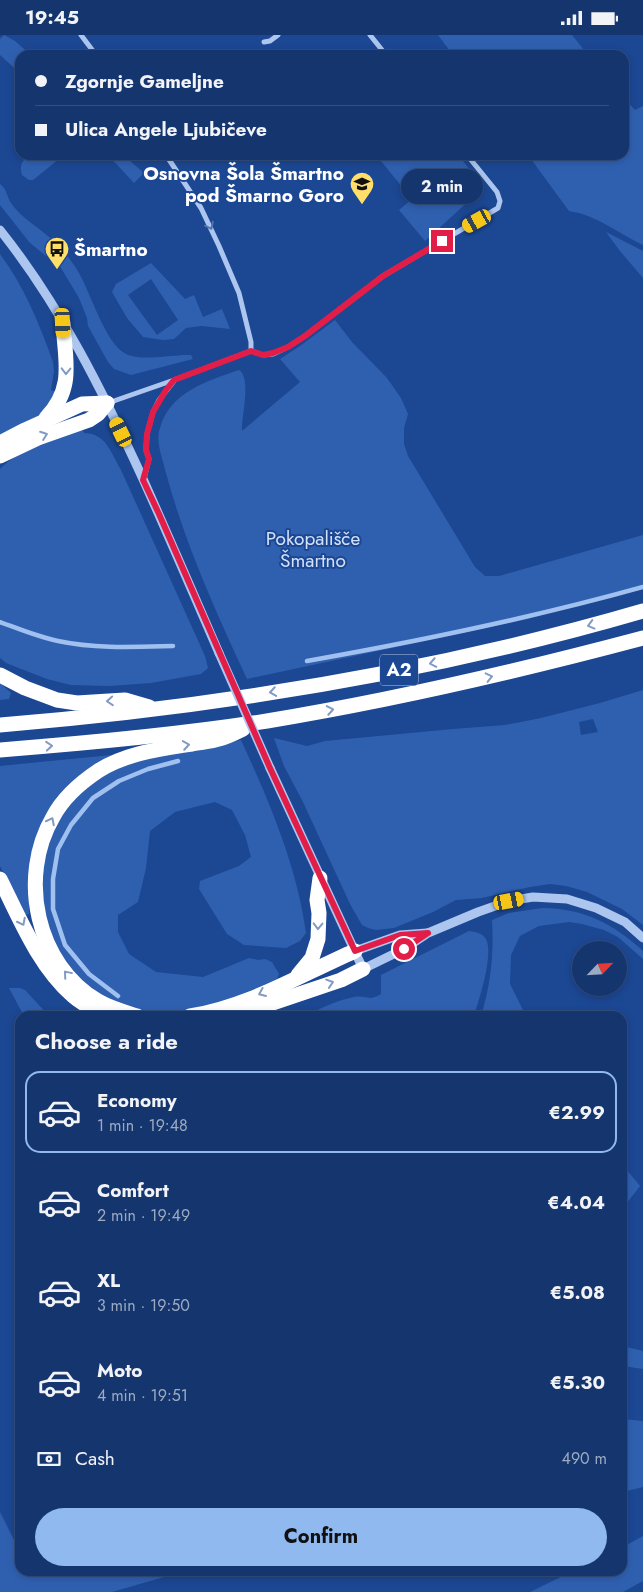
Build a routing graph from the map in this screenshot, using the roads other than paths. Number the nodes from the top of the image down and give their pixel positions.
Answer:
1 (82, 35) edge
2 (278, 35) edge
3 (370, 35) edge
4 (264, 42) dead end
5 (92, 50) edge
6 (382, 50) edge
7 (169, 160) edge
8 (471, 160) edge
9 (0, 230) edge
10 (63, 323) junction
11 (251, 351) junction
12 (174, 380) junction
13 (107, 403) junction
14 (42, 422) junction
15 (0, 443) edge
16 (0, 456) edge
17 (143, 480) junction
18 (643, 611) edge
19 (643, 637) edge
20 (0, 675) edge
21 (157, 709) junction
22 (265, 721) junction
23 (0, 725) edge
24 (0, 751) edge
25 (320, 878) junction
26 (0, 879) edge
27 (428, 933) junction
28 (643, 938) edge
29 (355, 951) junction
30 (363, 969) junction
31 (294, 979) junction
32 (97, 1011) edge
33 (121, 1011) edge
34 (208, 1011) edge
35 (249, 1011) edge

1 - 5 street
2 - 4 street
3 - 6 street
7 -> 11 street
8 - 11 street
9 - 10 street
10 - 13 street
10 -> 14 highway
11 - 12 street
12 - 13 street
12 - 17 street
13 - 14 highway
16 -> 13 highway
13 - 17 street
14 - 15 highway
17 - 25 street, bridge
18 -> 21 highway, A2
22 -> 19 highway, A2
21 -> 20 highway
21 - 23 highway, A2
24 -> 22 highway, A2
33 -> 22 highway
25 - 29 street
25 -> 31 highway
26 -> 32 highway
27 - 28 street
27 - 29 street
27 - 30 street
29 - 30 street
29 - 31 highway
35 -> 30 highway
31 -> 34 highway

